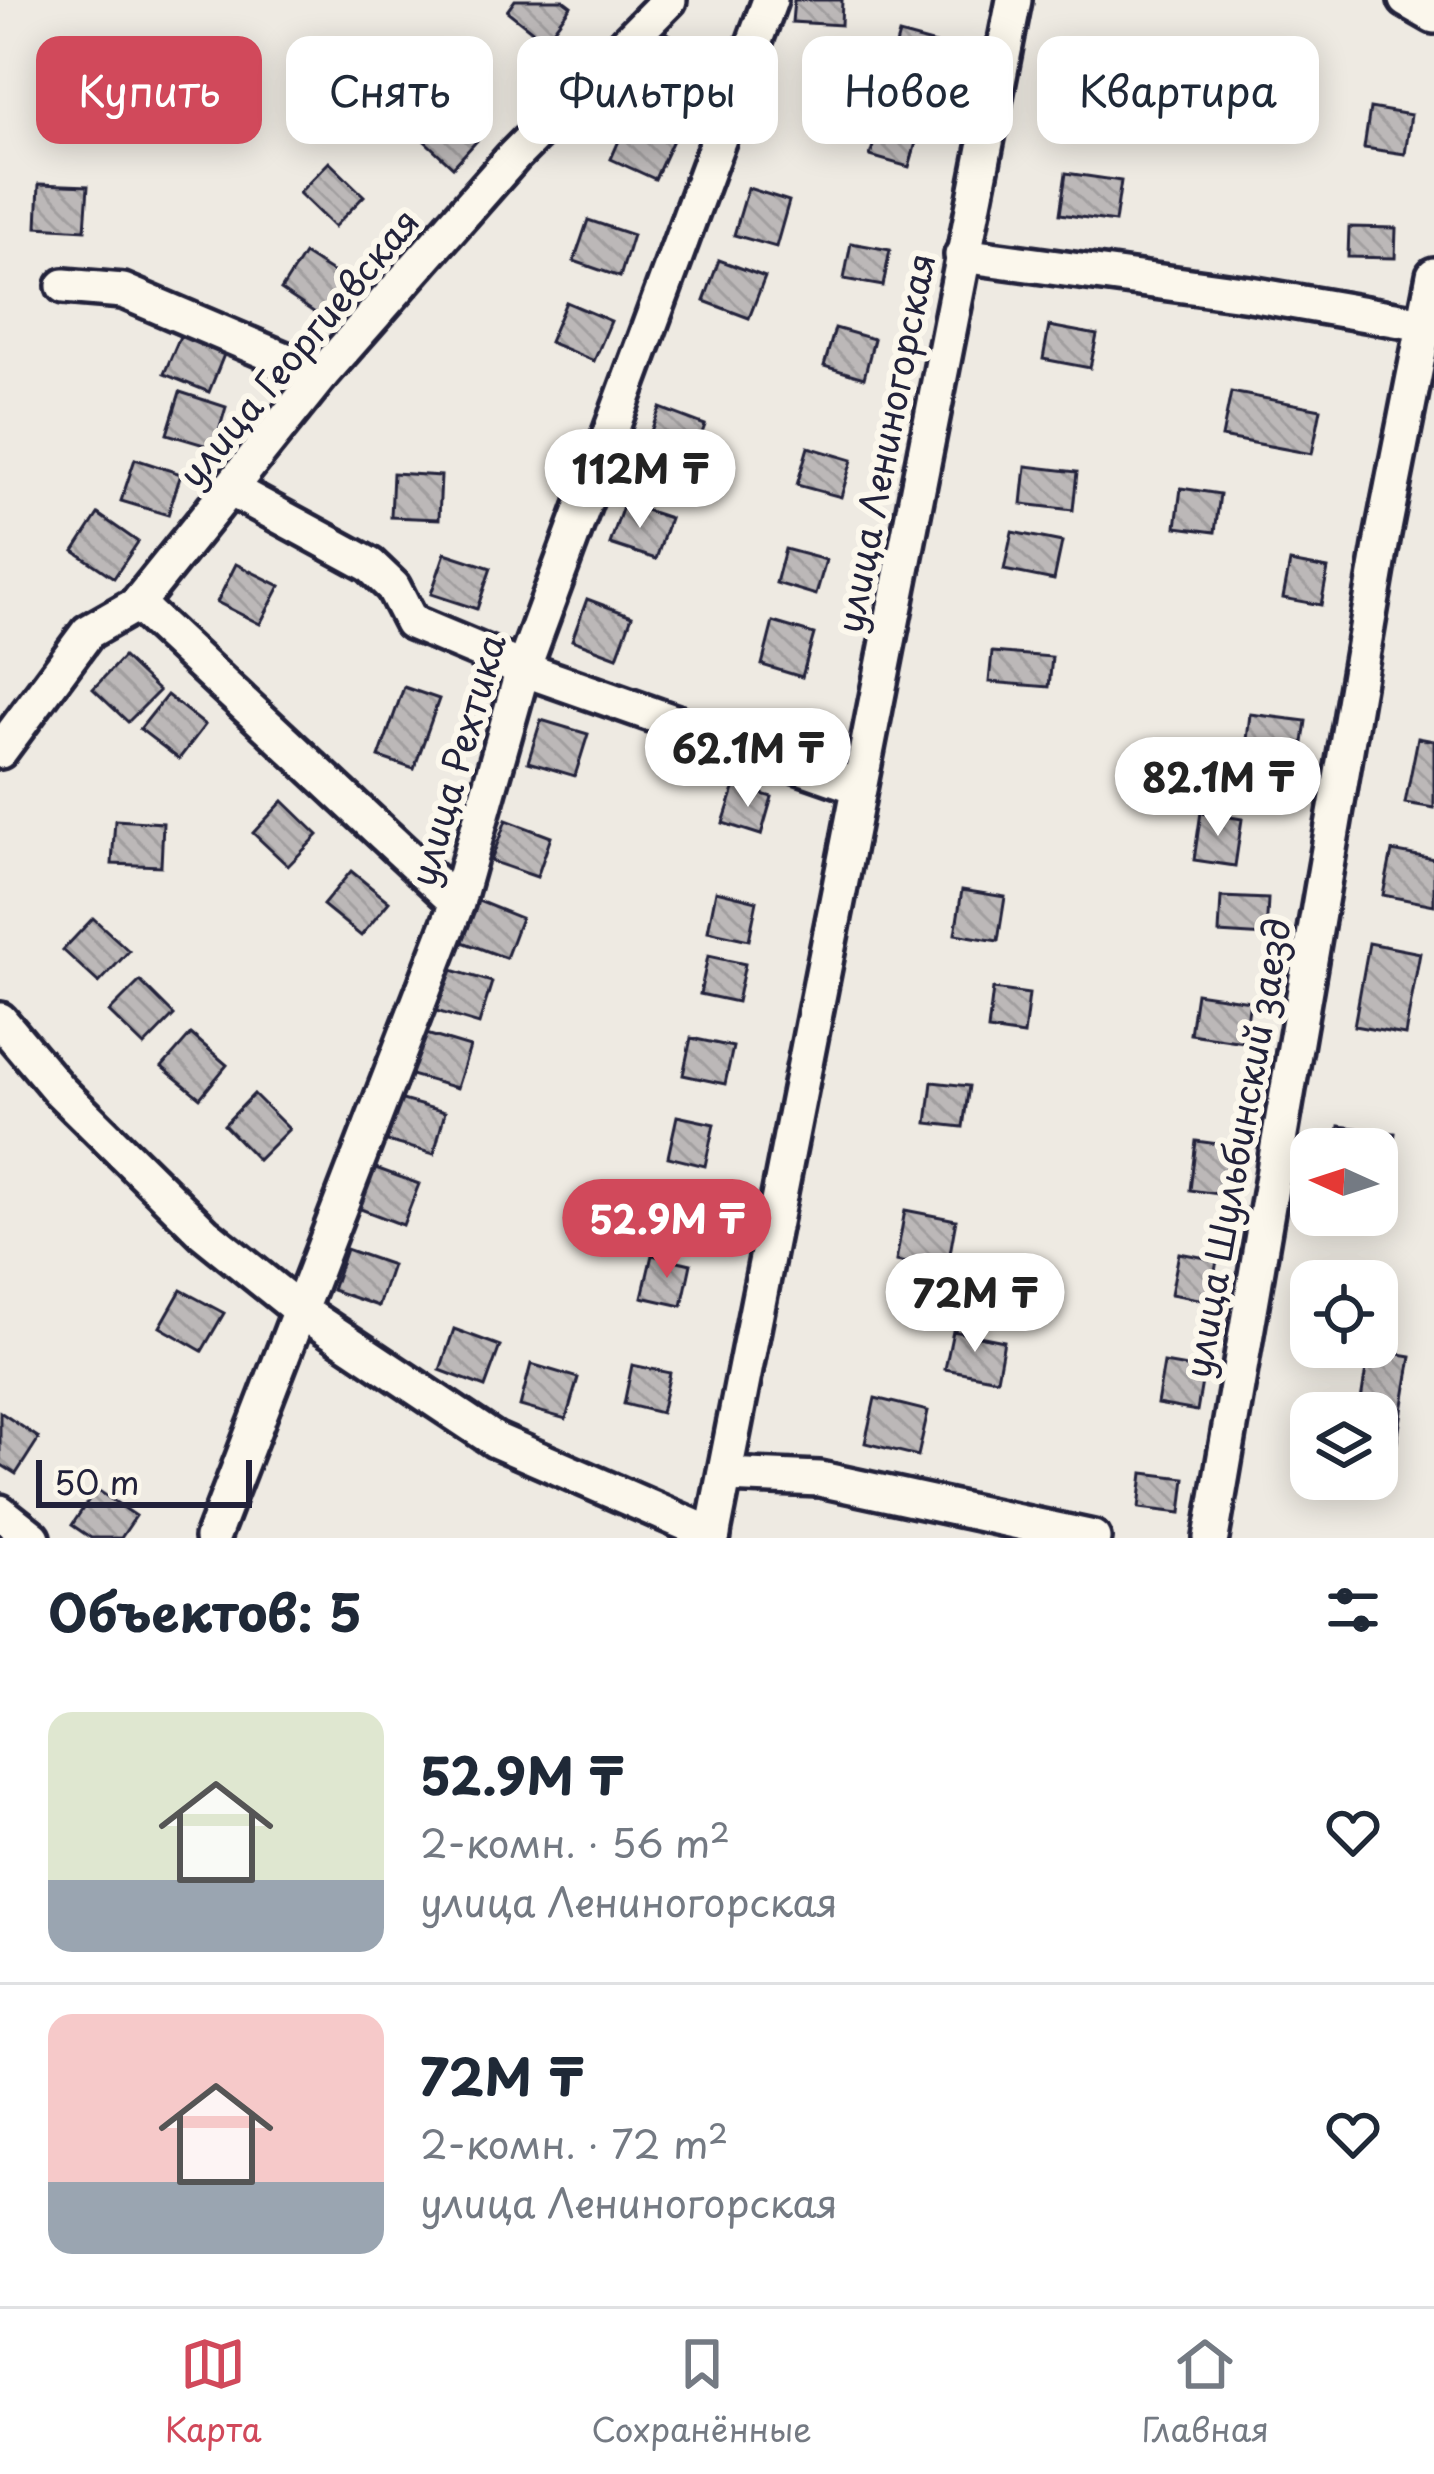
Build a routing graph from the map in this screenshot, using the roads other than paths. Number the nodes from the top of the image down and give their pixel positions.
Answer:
1 (669, 0) edge
2 (770, 0) edge
3 (1015, 0) edge
4 (1406, 0) edge
5 (1434, 16) edge
6 (962, 256) junction
7 (1434, 275) edge
8 (64, 286) dead end
9 (1424, 324) junction
10 (321, 375) junction
11 (230, 489) junction
12 (137, 604) junction
13 (523, 669) junction
14 (0, 751) edge
15 (859, 787) junction
16 (458, 903) junction
17 (0, 1020) edge
18 (301, 1311) junction
19 (725, 1475) junction
20 (0, 1511) edge
21 (713, 1536) edge
22 (33, 1538) edge
23 (212, 1538) edge
24 (1093, 1538) edge
25 (1211, 1538) edge

1 - 10 street, улица Георгиевская
2 - 13 street, улица Рехтика
3 - 6 street, улица Лениногорская
4 - 5 street
6 - 9 street
6 - 15 street, улица Лениногорская
7 - 9 street, улица Шульбинский заезд
8 - 10 street
9 - 25 street, улица Шульбинский заезд
10 - 11 street, улица Георгиевская
11 - 12 street, улица Георгиевская
11 - 13 street
12 - 14 street, улица Георгиевская
12 - 16 street
13 - 15 street
13 - 16 street, улица Рехтика
15 - 19 street, улица Лениногорская
16 - 18 street, улица Рехтика
17 - 18 street
18 - 21 street
18 - 23 street, улица Рехтика
19 - 21 street, улица Лениногорская
19 - 24 street
20 - 22 street

